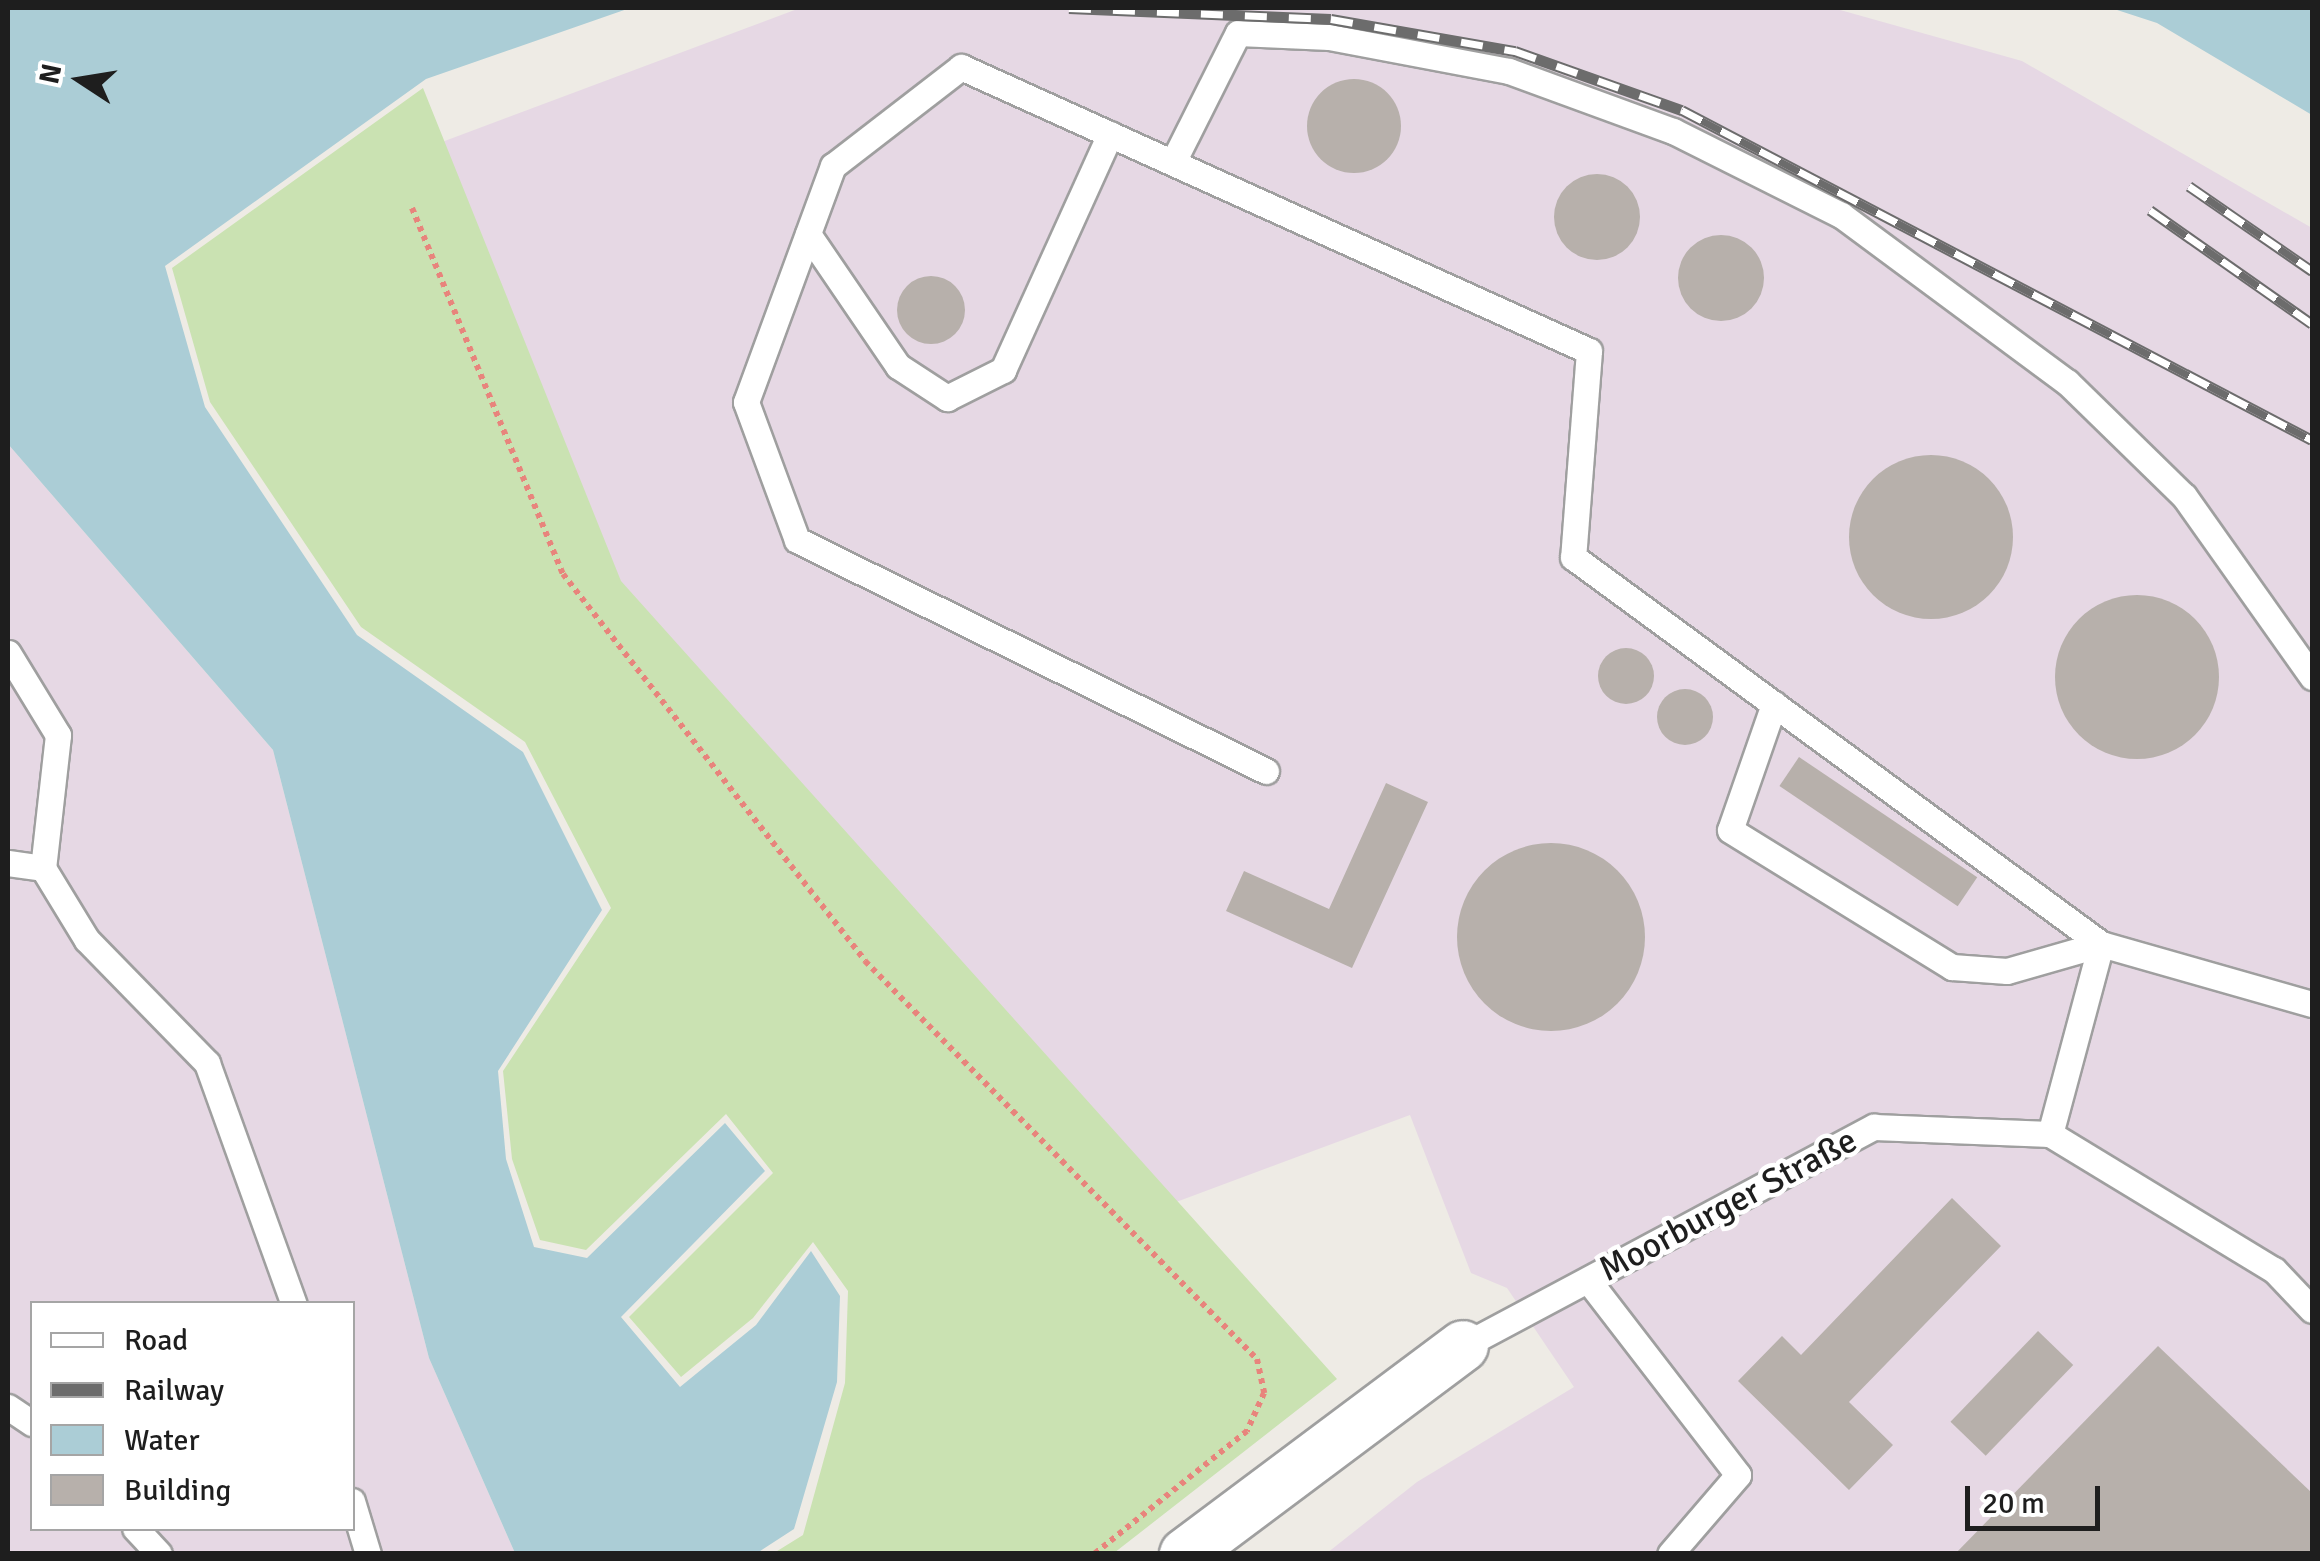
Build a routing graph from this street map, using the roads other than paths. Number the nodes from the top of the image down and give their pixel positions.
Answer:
1 (1110, 134) junction
2 (1173, 162) junction
3 (808, 234) junction
4 (8, 653) edge
5 (2312, 677) edge
6 (1774, 704) junction
7 (1266, 770) dead end
8 (8, 863) edge
9 (43, 868) junction
10 (2101, 944) junction
11 (2312, 1004) edge
12 (2050, 1134) junction
13 (1588, 1280) junction
14 (293, 1301) edge
15 (2312, 1310) edge
16 (1463, 1346) joint
17 (8, 1408) edge
18 (30, 1422) edge
19 (355, 1512) edge
20 (138, 1531) edge
21 (159, 1554) edge
22 (368, 1554) edge
23 (1185, 1554) edge
24 (1670, 1554) edge

1 - 2 lane
1 - 3 lane
1 - 3 lane
2 - 5 lane
2 - 6 lane
3 - 7 lane
4 - 9 lane
6 - 10 lane
6 - 10 lane
8 - 9 lane
9 - 14 lane
10 - 11 lane
10 - 12 lane
12 - 13 lane, Moorburger Straße
12 - 15 lane, Moorburger Straße
13 - 16 lane, Moorburger Straße
13 - 24 lane
16 - 23 street
17 - 18 lane
19 - 22 lane
20 - 21 lane

